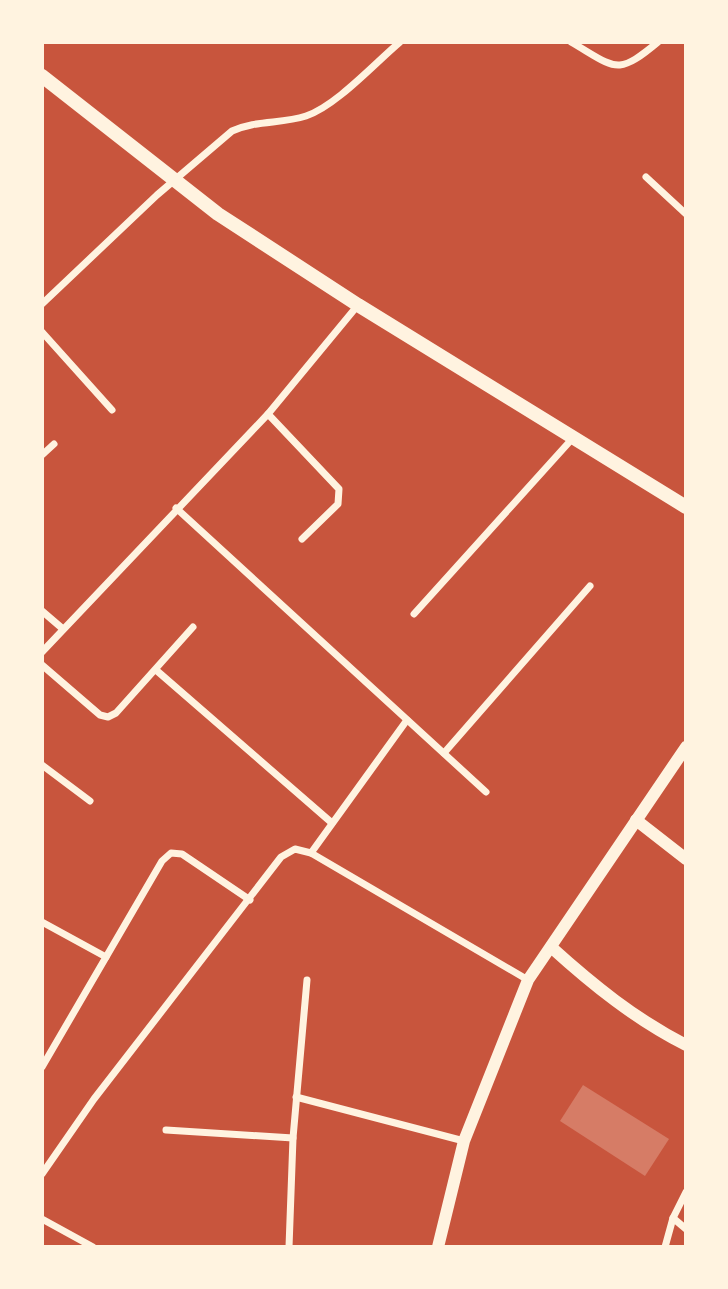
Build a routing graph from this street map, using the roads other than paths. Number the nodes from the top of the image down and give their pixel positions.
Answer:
1 (400, 42) edge
2 (571, 42) edge
3 (658, 42) edge
4 (42, 76) edge
5 (646, 177) dead end
6 (174, 181) junction
7 (686, 214) edge
8 (42, 304) edge
9 (358, 305) junction
10 (42, 332) edge
11 (113, 410) dead end
12 (268, 414) junction
13 (572, 439) junction
14 (54, 444) dead end
15 (42, 455) edge
16 (686, 507) edge
17 (176, 508) junction
18 (302, 539) dead end
19 (590, 586) dead end
20 (42, 611) edge
21 (414, 614) dead end
22 (193, 627) dead end
23 (63, 629) junction
24 (42, 652) edge
25 (42, 665) edge
26 (156, 670) junction
27 (407, 720) junction
28 (686, 747) edge
29 (444, 753) junction
30 (42, 765) edge
31 (486, 792) dead end
32 (90, 801) dead end
33 (636, 820) junction
34 (332, 823) junction
35 (311, 853) junction
36 (686, 859) edge
37 (250, 900) junction
38 (42, 922) edge
39 (551, 947) junction
40 (106, 957) junction
41 (307, 979) dead end
42 (528, 979) junction
43 (686, 1045) edge
44 (42, 1067) edge
45 (296, 1097) junction
46 (166, 1130) dead end
47 (293, 1138) junction
48 (464, 1141) junction
49 (42, 1174) edge
50 (686, 1192) edge
51 (42, 1219) edge
52 (673, 1219) junction
53 (686, 1229) edge
54 (289, 1246) edge
55 (93, 1247) edge
56 (298, 1247) edge
57 (438, 1247) edge
58 (665, 1247) edge

1 - 6 street
2 - 3 street
4 - 6 main road
5 - 7 street
6 - 8 street
6 - 9 main road
9 - 12 street
9 - 13 main road
10 - 11 street
12 - 17 street
12 - 18 street
13 - 16 main road
13 - 21 street
14 - 15 street
17 - 23 street
17 - 27 street
19 - 29 street
20 - 23 street
22 - 26 street
23 - 24 street
25 - 26 street
26 - 34 street
27 - 29 street
27 - 34 street
28 - 33 street
29 - 31 street
30 - 32 street
33 - 36 street
33 - 39 street
34 - 35 street
35 - 37 street
35 - 42 street
37 - 40 street
37 - 49 street
38 - 40 street
39 - 42 street
39 - 43 street
40 - 44 street
41 - 45 street
42 - 48 street
45 - 47 street
45 - 48 street
46 - 47 street
47 - 54 street
48 - 57 street
50 - 52 street
51 - 55 street
52 - 53 street
52 - 58 street
54 - 56 street

